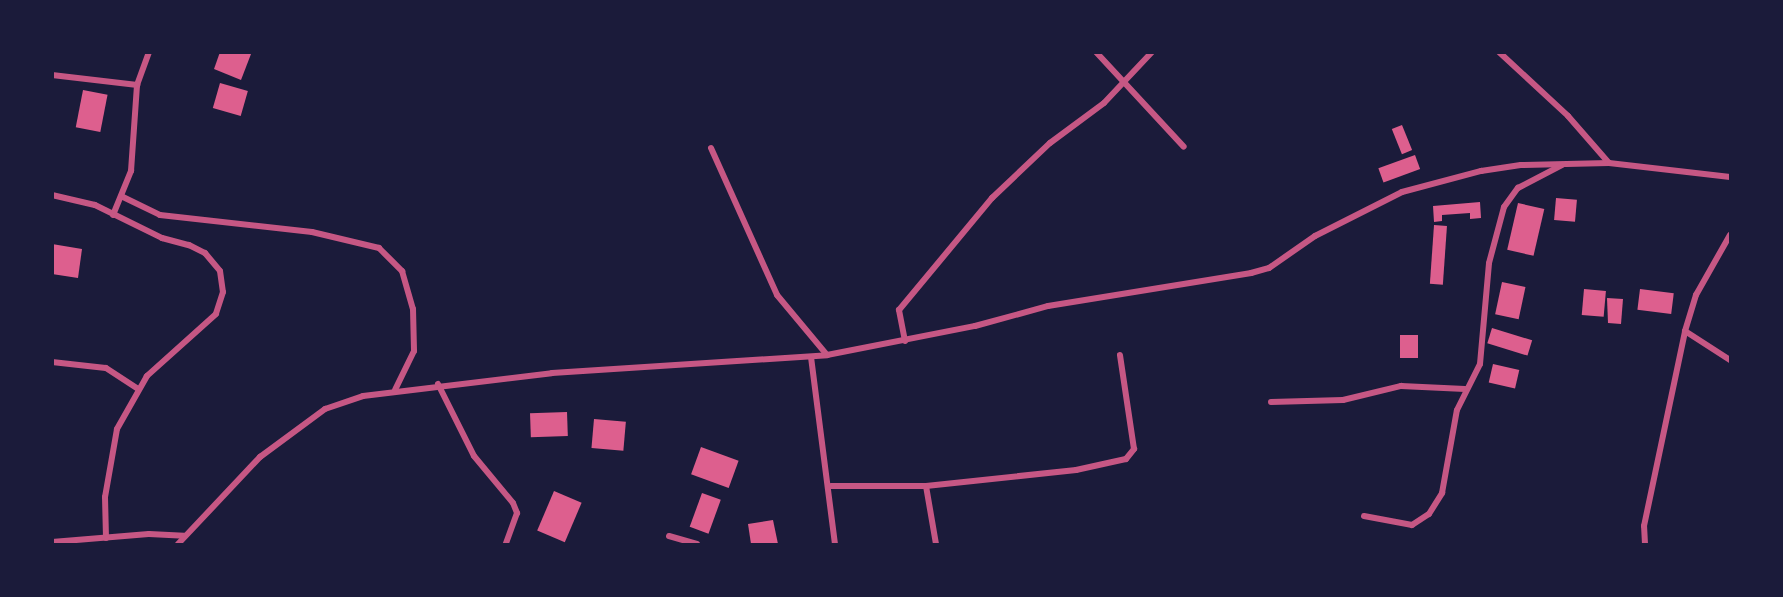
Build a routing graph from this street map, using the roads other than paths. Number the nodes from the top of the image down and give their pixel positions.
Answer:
1 (149, 52) edge
2 (1096, 52) edge
3 (1152, 52) edge
4 (1499, 52) edge
5 (52, 75) edge
6 (1125, 83) junction
7 (137, 85) junction
8 (1184, 147) dead end
9 (710, 148) dead end
10 (1609, 163) junction
11 (1564, 164) junction
12 (1731, 177) edge
13 (52, 195) edge
14 (123, 197) junction
15 (113, 215) junction
16 (1731, 235) edge
17 (1685, 331) junction
18 (905, 341) junction
19 (827, 355) junction
20 (1119, 355) dead end
21 (811, 357) junction
22 (1731, 360) edge
23 (52, 362) edge
24 (438, 384) junction
25 (137, 387) junction
26 (1465, 389) junction
27 (395, 390) junction
28 (1271, 402) dead end
29 (831, 486) junction
30 (926, 486) junction
31 (1364, 516) dead end
32 (184, 536) junction
33 (669, 536) dead end
34 (106, 538) junction
35 (52, 542) edge
36 (178, 544) edge
37 (506, 544) edge
38 (697, 544) edge
39 (835, 544) edge
40 (936, 544) edge
41 (1645, 544) edge

1 - 7 street
2 - 6 street
3 - 6 street
4 - 10 street
5 - 7 street
6 - 8 street
6 - 18 street
7 - 14 street
9 - 19 street
10 - 11 street
10 - 12 street
11 - 18 street
11 - 26 street
13 - 15 street
14 - 15 street
14 - 27 street
15 - 25 street
16 - 17 street
17 - 22 street
17 - 41 street
18 - 19 street
19 - 21 street
20 - 30 street
21 - 24 street
21 - 29 street
23 - 25 street
24 - 27 street
24 - 37 street
25 - 34 street
26 - 28 street
26 - 31 street
27 - 32 street
29 - 30 street
29 - 39 street
30 - 40 street
32 - 34 street
32 - 36 street
33 - 38 street
34 - 35 street

